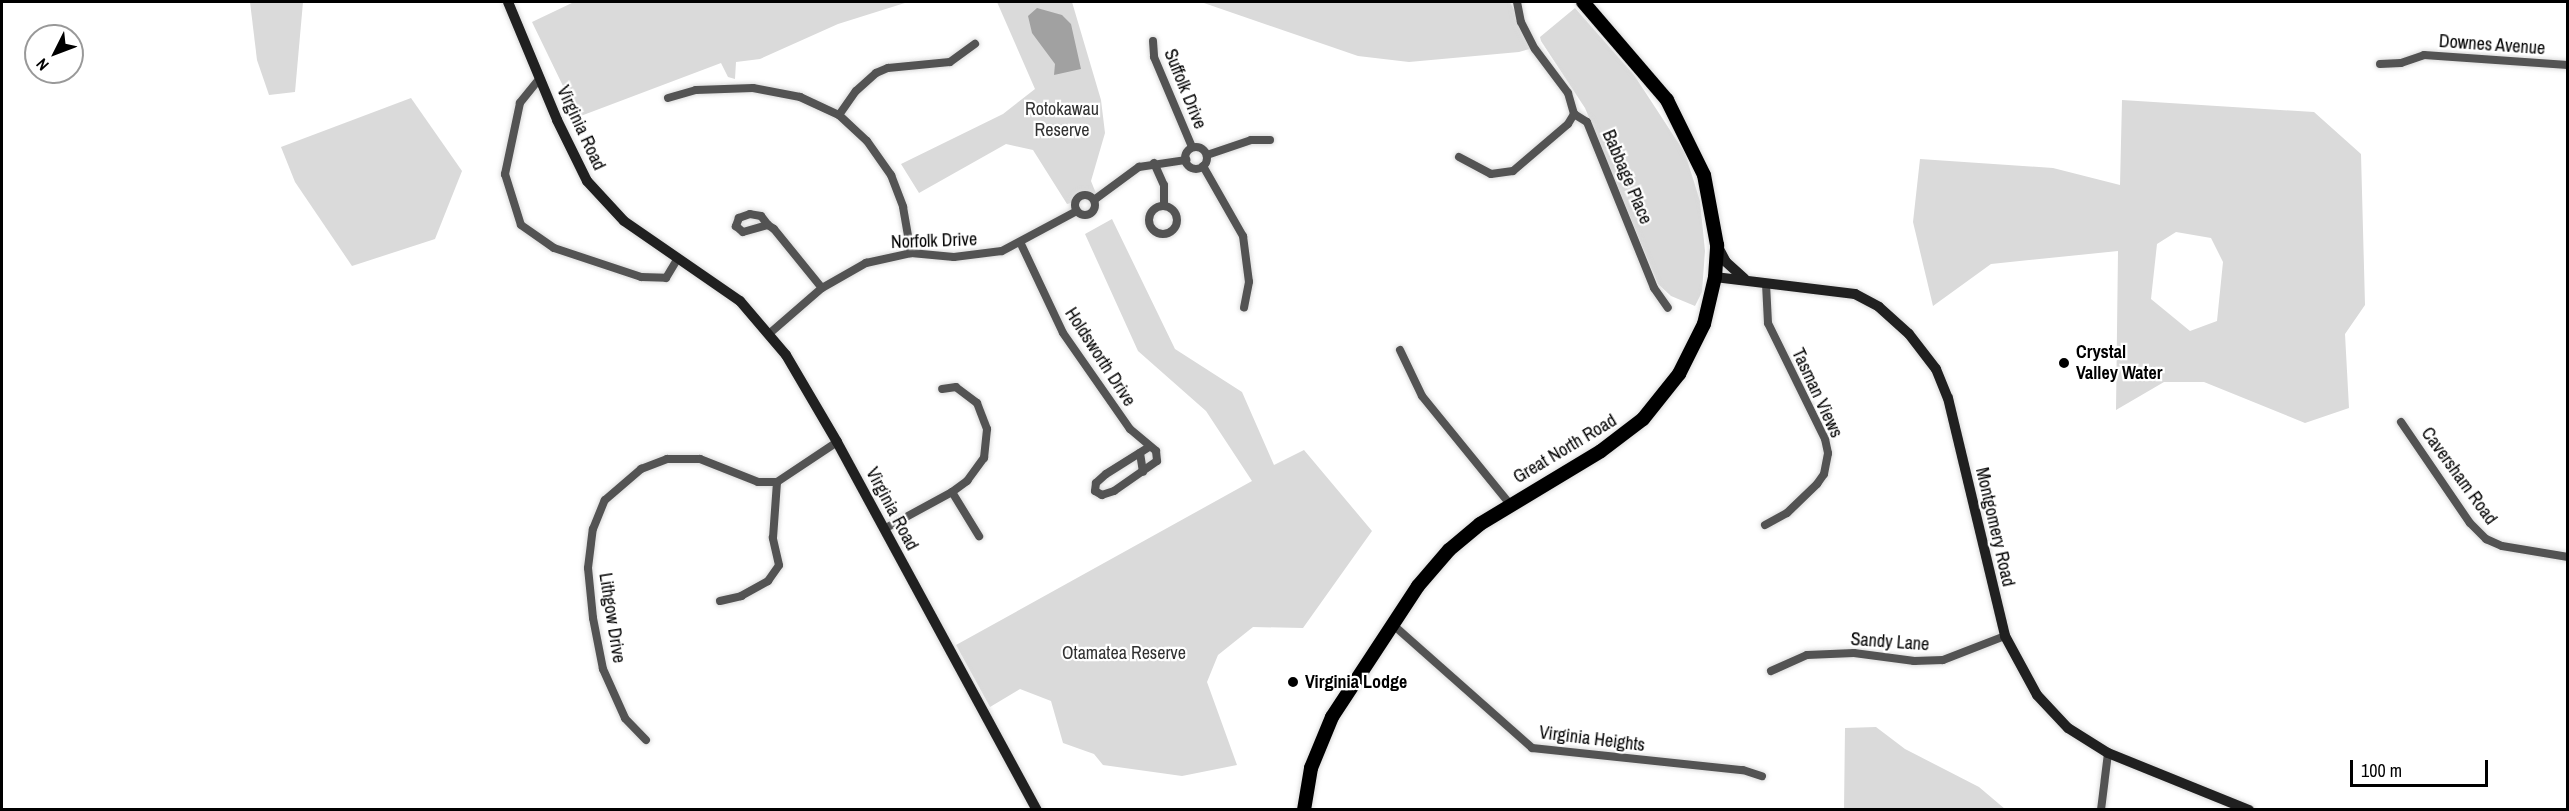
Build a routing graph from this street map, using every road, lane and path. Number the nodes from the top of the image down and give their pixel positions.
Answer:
1 (508, 2) edge
2 (1516, 2) edge
3 (1583, 2) edge
4 (1153, 41) dead end
5 (975, 44) dead end
6 (2380, 64) dead end
7 (2568, 65) edge
8 (540, 78) junction
9 (668, 98) dead end
10 (1574, 114) junction
11 (839, 116) junction
12 (1270, 140) dead end
13 (1192, 147) junction
14 (1207, 155) junction
15 (1459, 157) dead end
16 (1186, 160) junction
17 (1154, 163) junction
18 (1203, 166) junction
19 (1094, 200) junction
20 (1164, 206) dead end
21 (1077, 211) junction
22 (768, 225) dead end
23 (1021, 244) junction
24 (1717, 245) junction
25 (910, 253) junction
26 (678, 258) junction
27 (1715, 277) junction
28 (1747, 281) junction
29 (1766, 283) junction
30 (822, 288) junction
31 (1244, 308) dead end
32 (1668, 308) dead end
33 (770, 333) junction
34 (1400, 350) dead end
35 (942, 389) dead end
36 (2401, 422) dead end
37 (837, 442) junction
38 (1149, 447) junction
39 (1140, 453) junction
40 (1143, 472) junction
41 (777, 482) junction
42 (952, 492) junction
43 (1509, 503) junction
44 (1765, 525) dead end
45 (884, 529) junction
46 (979, 536) dead end
47 (2568, 557) edge
48 (720, 601) dead end
49 (1392, 624) junction
50 (2005, 636) junction
51 (1772, 671) dead end
52 (646, 740) dead end
53 (2108, 753) junction
54 (1762, 776) dead end
55 (1037, 810) edge
56 (1304, 810) edge
57 (2101, 810) edge
58 (2249, 810) edge

1 - 8 street, Virginia Road
2 - 10 street, Babbage Place
3 - 24 highway, Great North Road
4 - 13 street, Suffolk Drive
5 - 11 street
6 - 7 street, Downes Avenue
8 - 26 street, Virginia Road
8 - 26 street, Virginia Road
9 - 11 street
10 - 15 street
10 - 32 street, Babbage Place
11 - 25 street
12 - 14 street
13 - 14 street
13 - 16 street
14 - 18 street
16 - 17 street, Norfolk Drive
16 - 18 street
17 - 19 street, Norfolk Drive
17 - 20 street
18 - 31 street
19 - 21 street, Norfolk Drive
19 - 21 street, Norfolk Drive
21 - 23 street, Norfolk Drive
22 - 30 street
23 - 25 street, Norfolk Drive
23 - 38 street, Holdsworth Drive
24 - 27 highway, Great North Road
24 - 28 street
25 - 30 street, Norfolk Drive
26 - 33 street, Virginia Road
27 - 28 street, Montgomery Road
27 - 43 highway, Great North Road
28 - 29 street, Montgomery Road
29 - 44 street, Tasman Views
29 - 50 street, Montgomery Road
30 - 33 street, Norfolk Drive
33 - 37 street, Virginia Road
34 - 43 street
35 - 42 street
36 - 47 street, Caversham Road
37 - 41 street
37 - 45 street, Virginia Road
38 - 39 street
38 - 40 street
39 - 40 street
39 - 40 street
41 - 48 street
41 - 52 street, Lithgow Drive
42 - 45 street
42 - 46 street
43 - 49 highway, Great North Road
45 - 55 street, Virginia Road
49 - 54 street, Virginia Heights
49 - 56 highway, Great North Road
50 - 51 street, Sandy Lane
50 - 53 street, Montgomery Road
53 - 57 street
53 - 58 street, Montgomery Road

